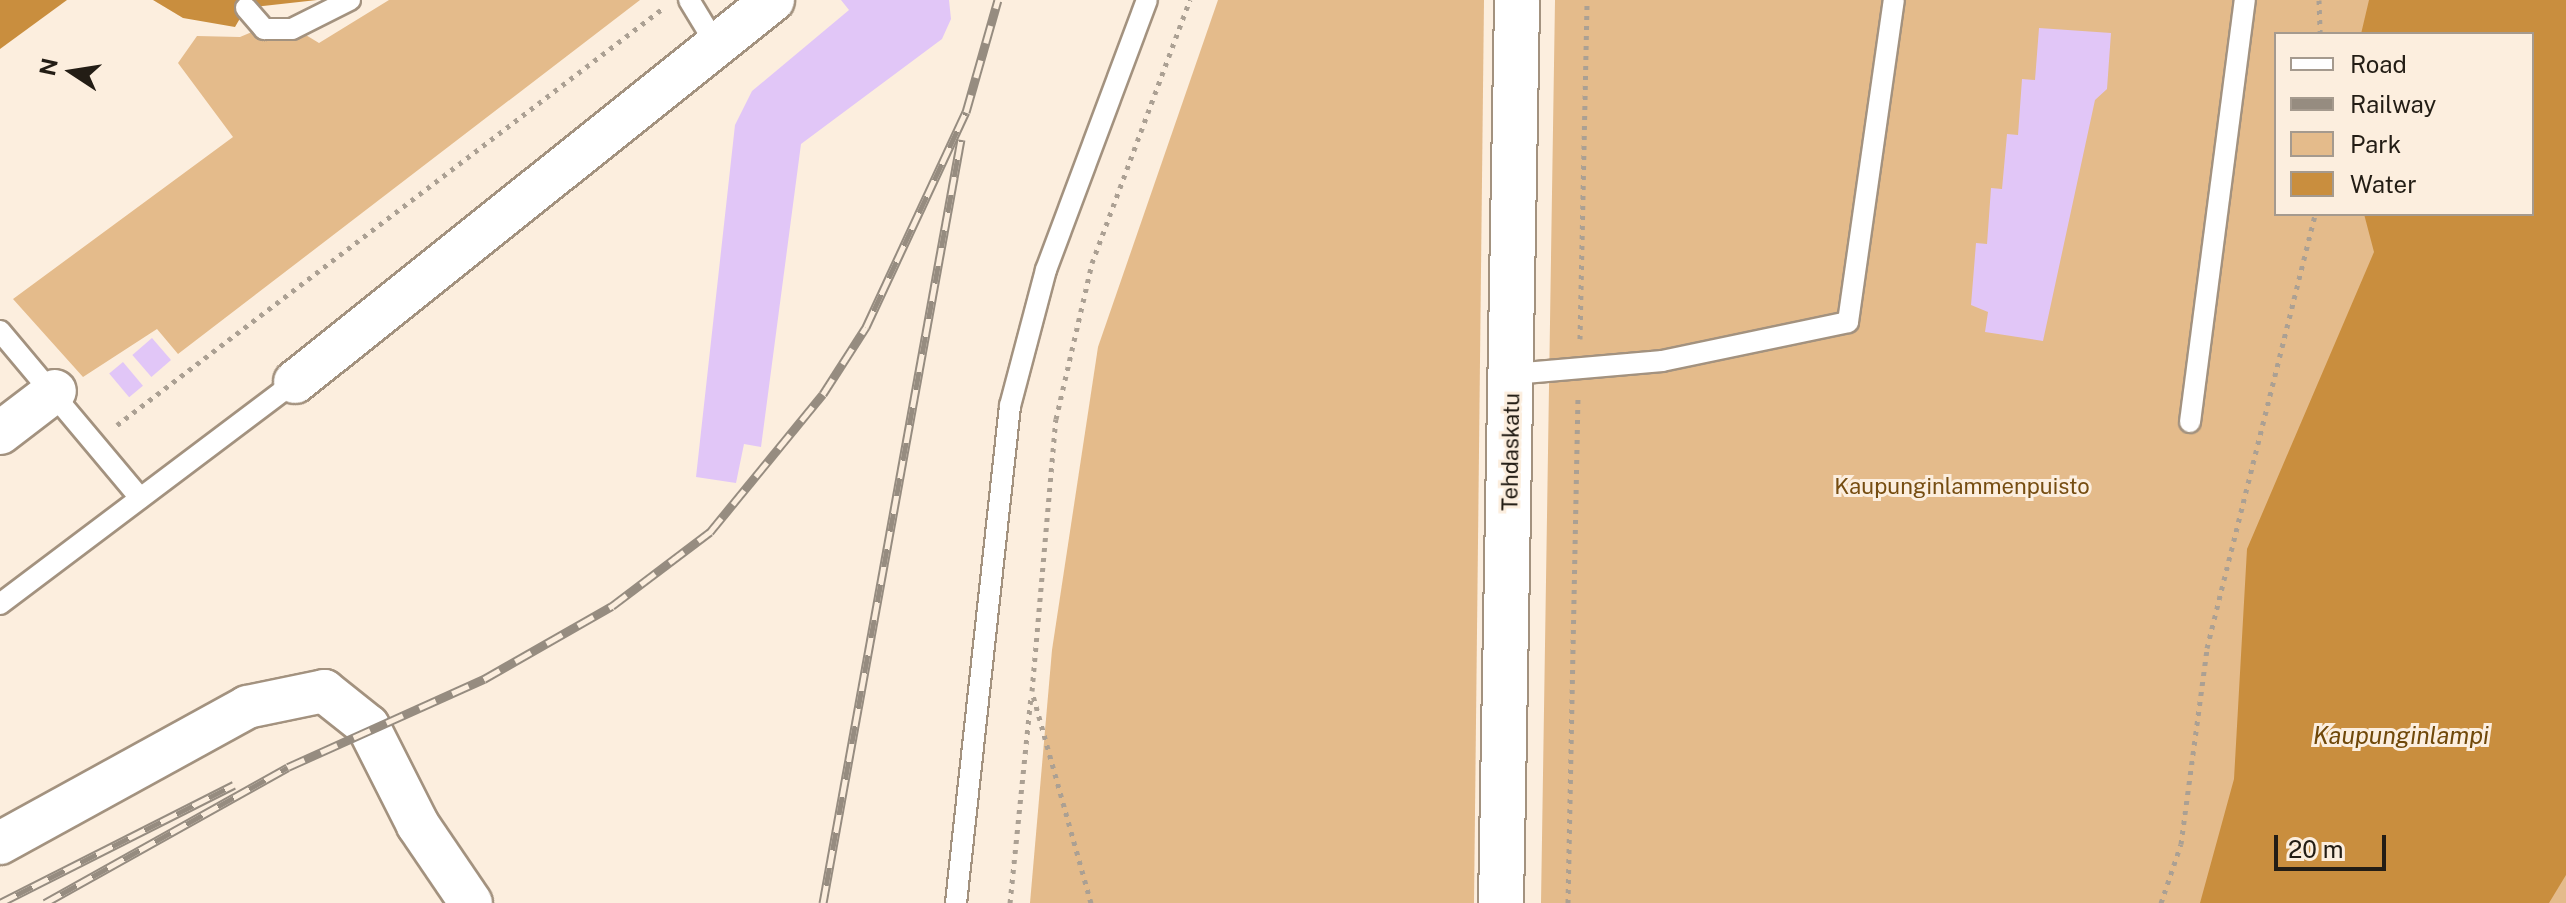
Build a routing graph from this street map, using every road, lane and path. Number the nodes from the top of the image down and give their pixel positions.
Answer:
1 (350, 0) edge
2 (773, 0) edge
3 (1147, 0) edge
4 (1190, 0) edge
5 (1517, 0) edge
6 (1587, 0) edge
7 (1894, 0) edge
8 (2245, 0) edge
9 (2319, 0) edge
10 (679, 3) edge
11 (246, 8) dead end
12 (2320, 32) edge
13 (717, 46) junction
14 (2315, 216) edge
15 (0, 331) edge
16 (1579, 369) junction
17 (1513, 374) junction
18 (295, 382) joint
19 (55, 391) junction
20 (2190, 422) dead end
21 (0, 433) edge
22 (96, 443) junction
23 (140, 498) junction
24 (0, 604) edge
25 (1032, 691) junction
26 (0, 843) edge
27 (471, 903) edge
28 (956, 903) edge
29 (1010, 903) edge
30 (1091, 903) edge
31 (1501, 903) edge
32 (1568, 903) edge
33 (2161, 903) edge

1 - 11 lane
2 - 13 street
3 - 28 lane
4 - 25 path
5 - 17 street, Tehdaskatu
6 - 16 path
7 - 16 lane
8 - 20 lane
9 - 12 path
10 - 13 lane
10 - 22 path
13 - 18 street
14 - 33 path
15 - 19 lane
16 - 17 lane
16 - 32 path
17 - 31 street, Tehdaskatu
18 - 23 lane
19 - 21 street
19 - 22 lane
22 - 23 lane
23 - 24 lane
25 - 29 path
25 - 30 path
26 - 27 street

